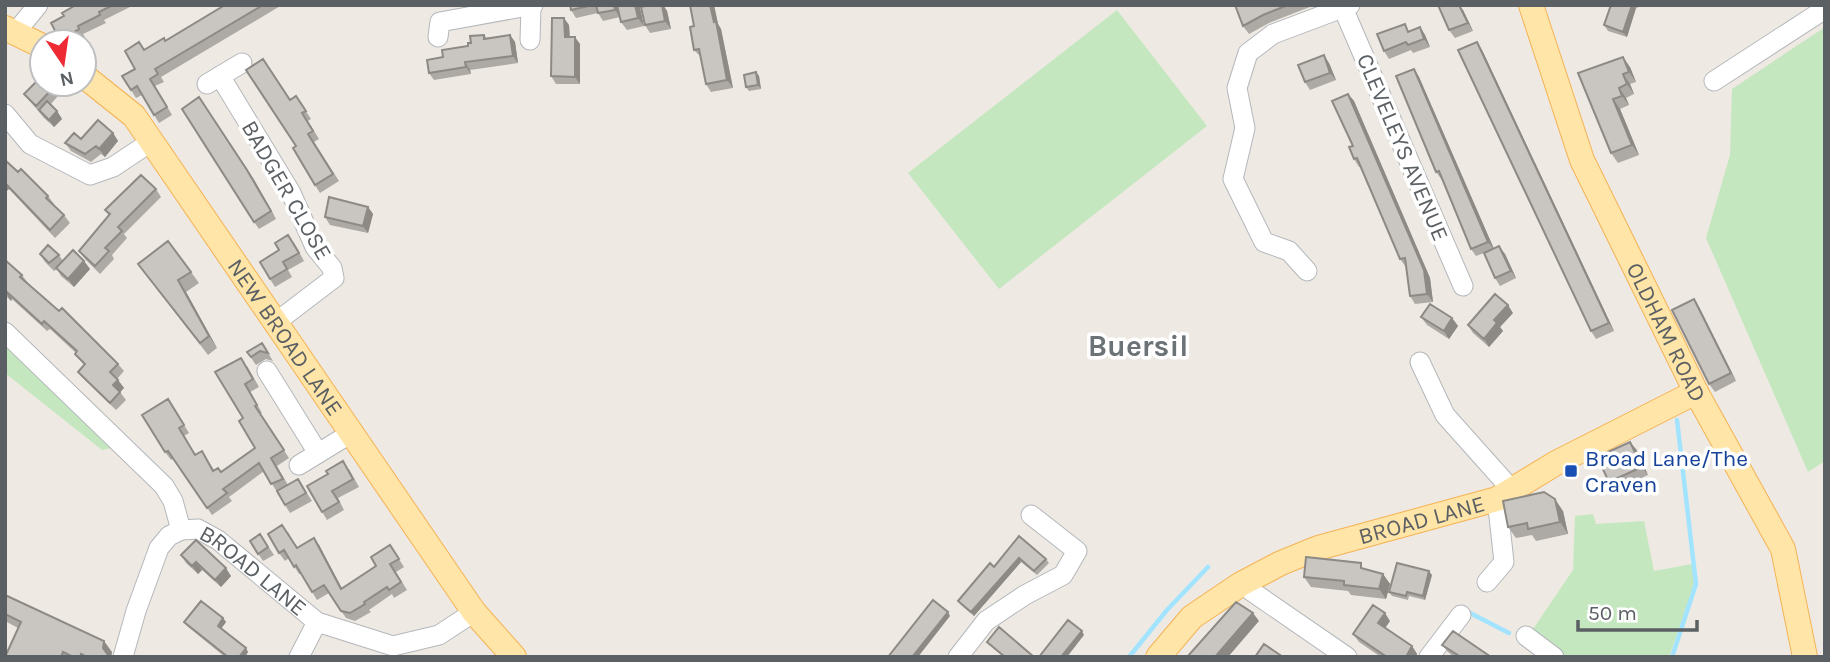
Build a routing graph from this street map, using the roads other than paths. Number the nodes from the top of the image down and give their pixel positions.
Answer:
1 (38, 5) edge
2 (1531, 5) edge
3 (532, 6) edge
4 (1346, 7) edge
5 (1825, 9) edge
6 (438, 24) dead end
7 (10, 30) edge
8 (28, 39) edge
9 (530, 40) dead end
10 (242, 62) dead end
11 (1714, 81) dead end
12 (98, 87) edge
13 (5, 114) edge
14 (152, 141) junction
15 (1307, 271) dead end
16 (1463, 286) dead end
17 (275, 323) junction
18 (5, 332) edge
19 (1420, 362) dead end
20 (267, 371) dead end
21 (1696, 392) junction
22 (353, 432) junction
23 (318, 453) junction
24 (299, 466) dead end
25 (1505, 494) junction
26 (1031, 515) dead end
27 (181, 530) junction
28 (1487, 582) dead end
29 (1241, 584) junction
30 (474, 612) junction
31 (1461, 615) dead end
32 (317, 622) junction
33 (1526, 636) dead end
34 (1555, 656) edge
35 (123, 657) edge
36 (299, 657) edge
37 (514, 657) edge
38 (958, 657) edge
39 (1158, 657) edge
40 (1347, 657) edge
41 (1429, 657) edge
42 (1805, 657) edge

1 - 7 street
2 - 21 main road, OLDHAM ROAD
3 - 6 street
3 - 9 street
4 - 15 street
4 - 16 street, CLEVELEYS AVENUE
5 - 11 street
7 - 8 main road
10 - 17 street, BADGER CLOSE
12 - 14 main road, NEW BROAD LANE
13 - 14 street
14 - 17 main road, NEW BROAD LANE
17 - 22 main road, NEW BROAD LANE
18 - 27 street, BROAD LANE
19 - 25 street
20 - 23 street
21 - 25 main road, BROAD LANE
21 - 42 main road, OLDHAM ROAD
22 - 23 street
22 - 30 main road, NEW BROAD LANE
23 - 24 street
25 - 28 street
25 - 29 main road, BROAD LANE
26 - 38 street
27 - 32 street, BROAD LANE
27 - 35 street
29 - 39 main road, BROAD LANE
29 - 40 street
30 - 32 street, BROAD LANE
30 - 37 main road
31 - 41 street
32 - 36 street
33 - 34 street

